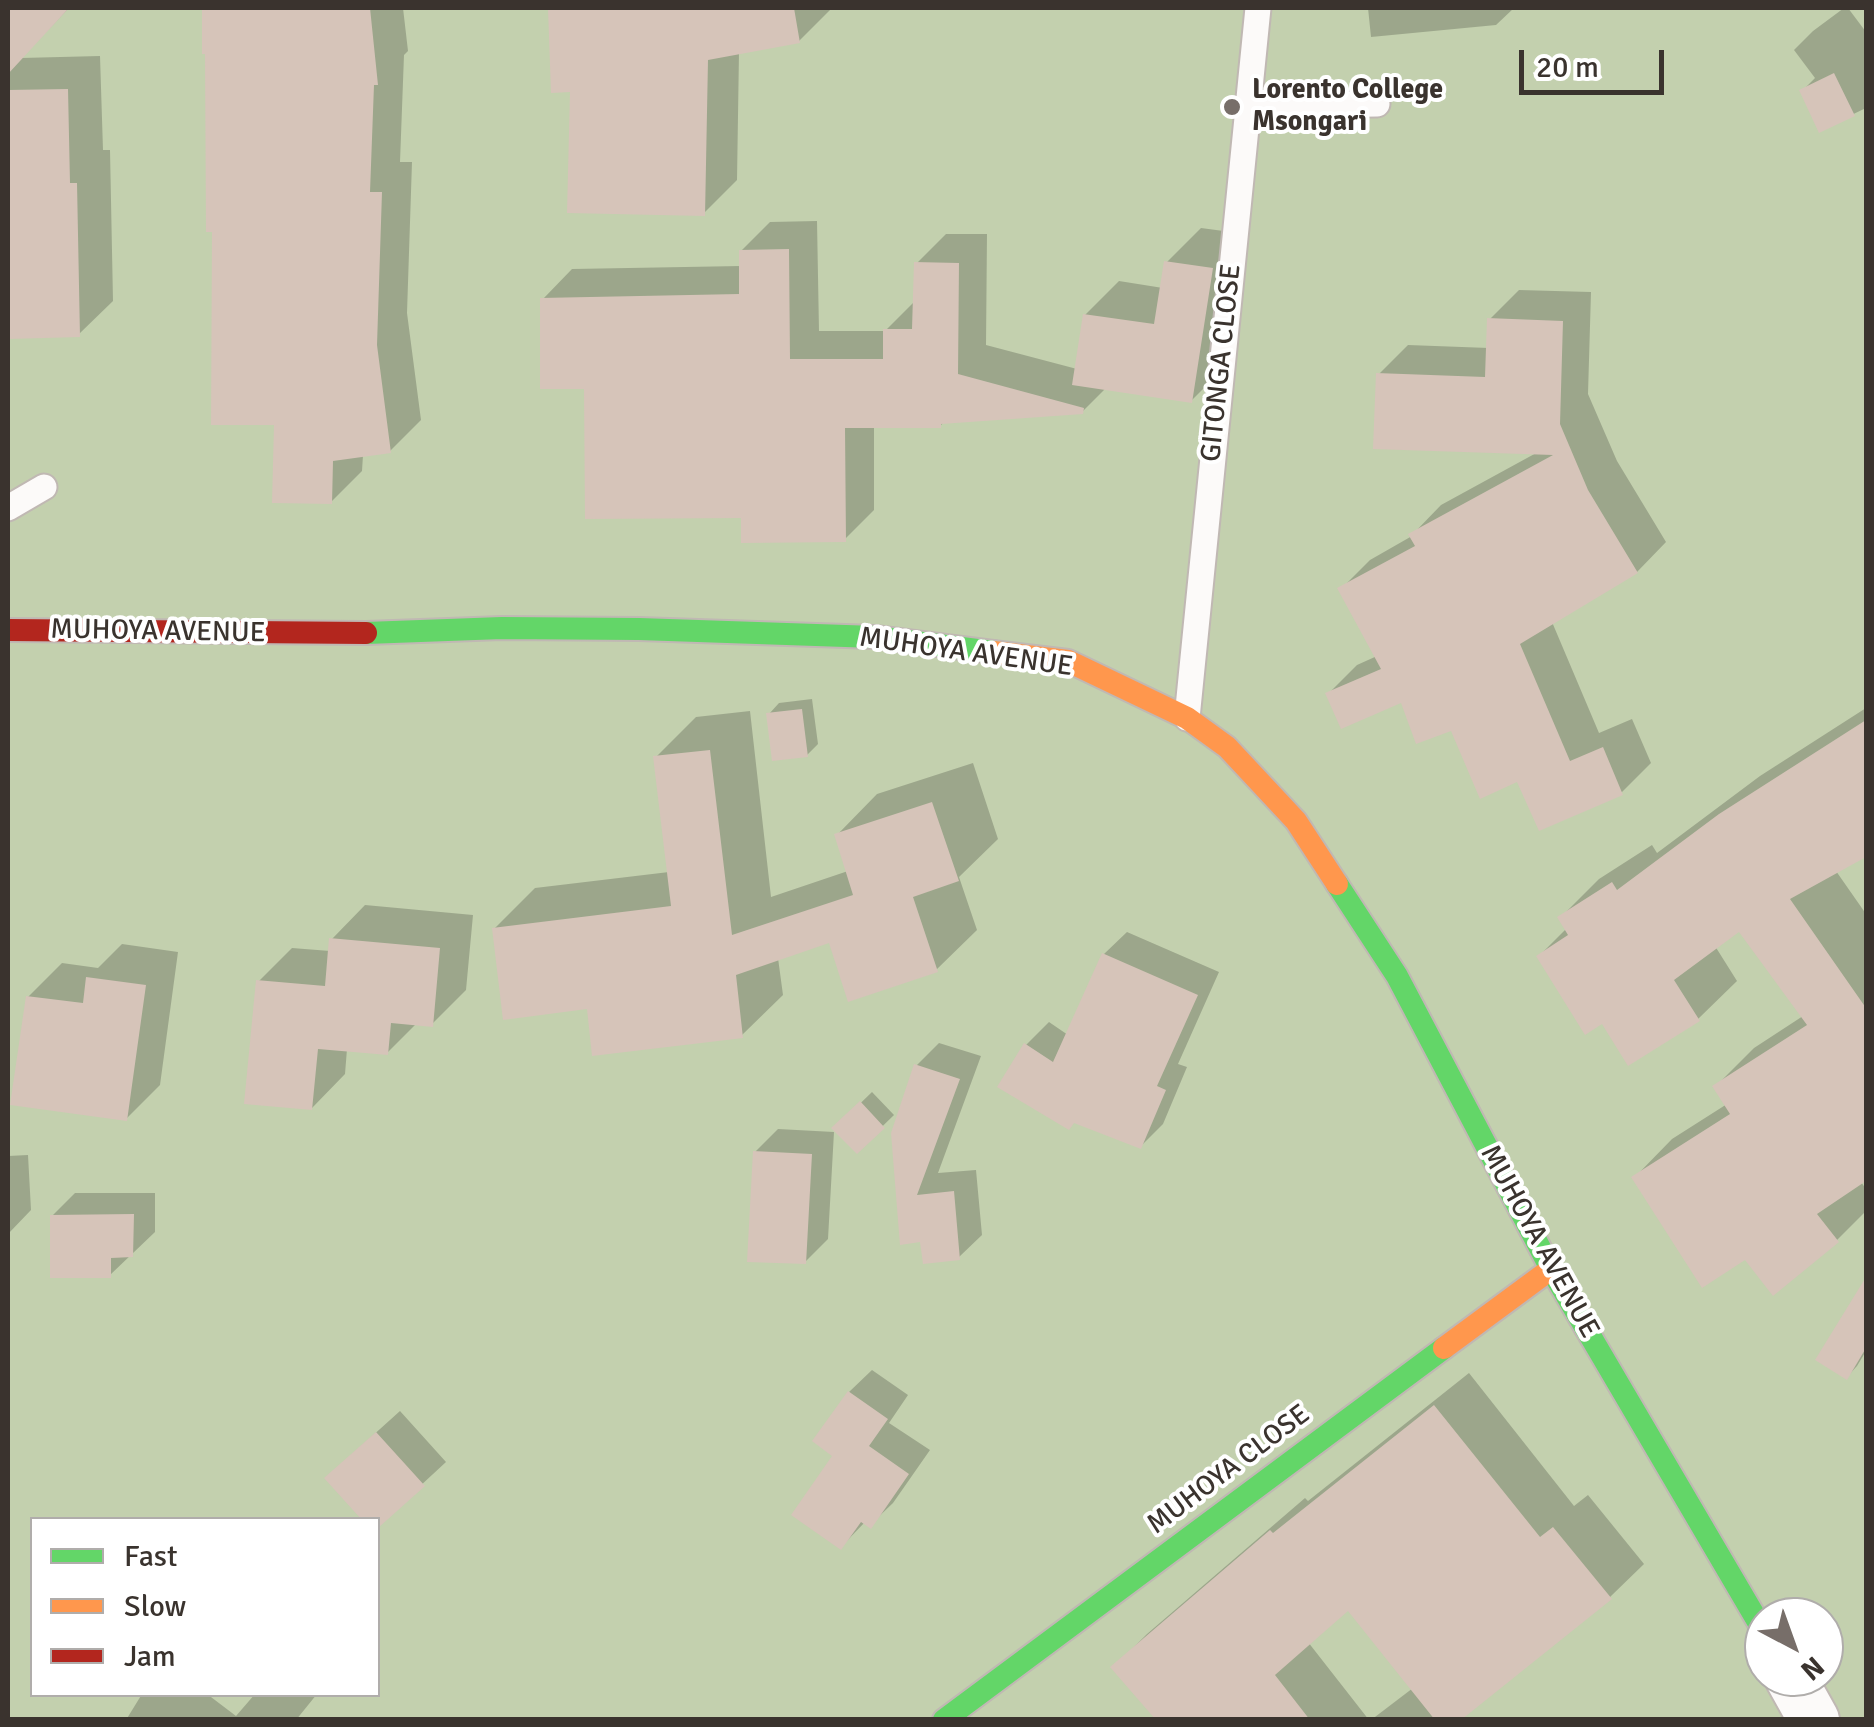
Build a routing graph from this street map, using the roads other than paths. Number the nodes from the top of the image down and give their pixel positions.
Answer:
1 (1258, 8) edge
2 (1378, 104) dead end
3 (1248, 106) junction
4 (44, 487) dead end
5 (8, 508) edge
6 (8, 630) edge
7 (1187, 718) junction
8 (1550, 1270) junction
9 (1744, 1598) edge
10 (1801, 1697) edge
11 (944, 1720) edge
12 (1814, 1720) edge

1 - 3 lane, GITONGA CLOSE
2 - 3 lane
3 - 7 lane, GITONGA CLOSE
4 - 5 lane
6 - 7 street, MUHOYA AVENUE
7 - 8 street, MUHOYA AVENUE
8 - 9 street, MUHOYA AVENUE
8 - 11 street, MUHOYA CLOSE
10 - 12 street

